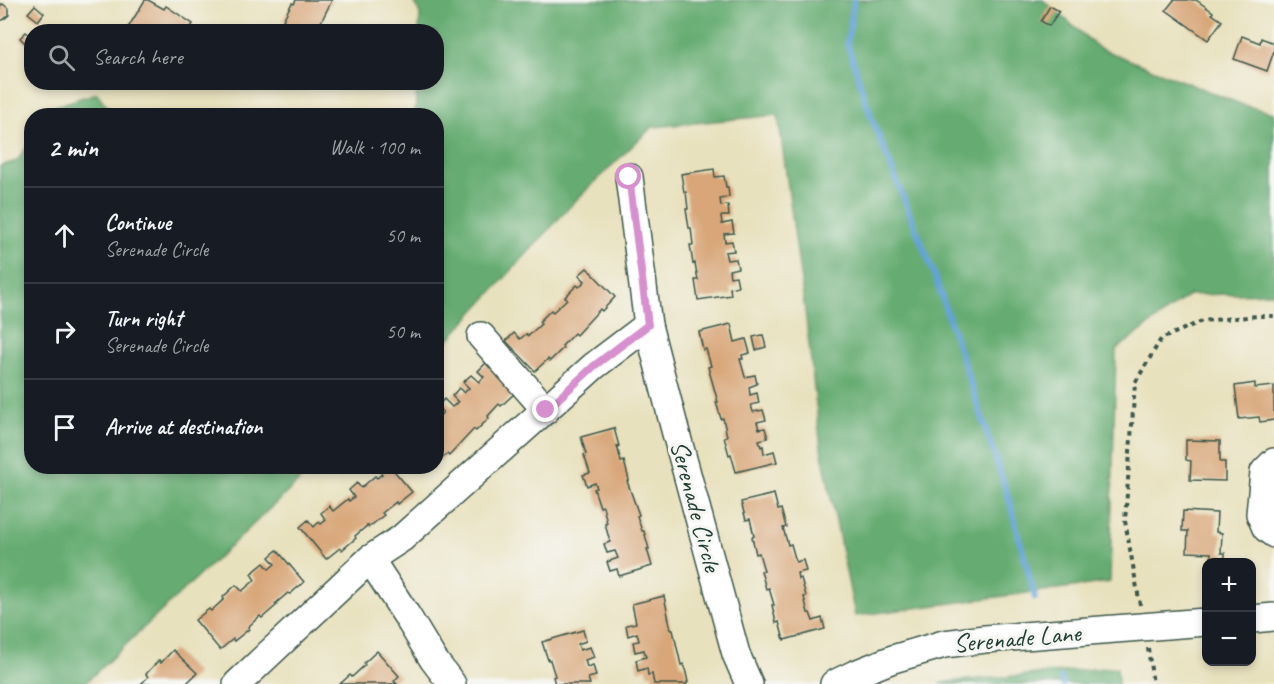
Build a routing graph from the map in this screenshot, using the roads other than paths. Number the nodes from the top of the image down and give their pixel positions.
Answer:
1 (629, 177) dead end
2 (648, 325) junction
3 (481, 336) dead end
4 (546, 410) junction
5 (1274, 462) edge
6 (1274, 534) edge
7 (370, 559) junction
8 (1274, 617) edge
9 (1256, 619) edge
10 (1202, 622) edge
11 (237, 684) edge
12 (452, 684) edge
13 (749, 684) edge
14 (834, 684) edge

1 - 2 street, Serenade Circle
2 - 4 street
2 - 13 street, Serenade Circle
3 - 4 street
4 - 7 street
5 - 6 street
7 - 11 street
7 - 12 street
8 - 9 street
10 - 14 street, Serenade Lane

